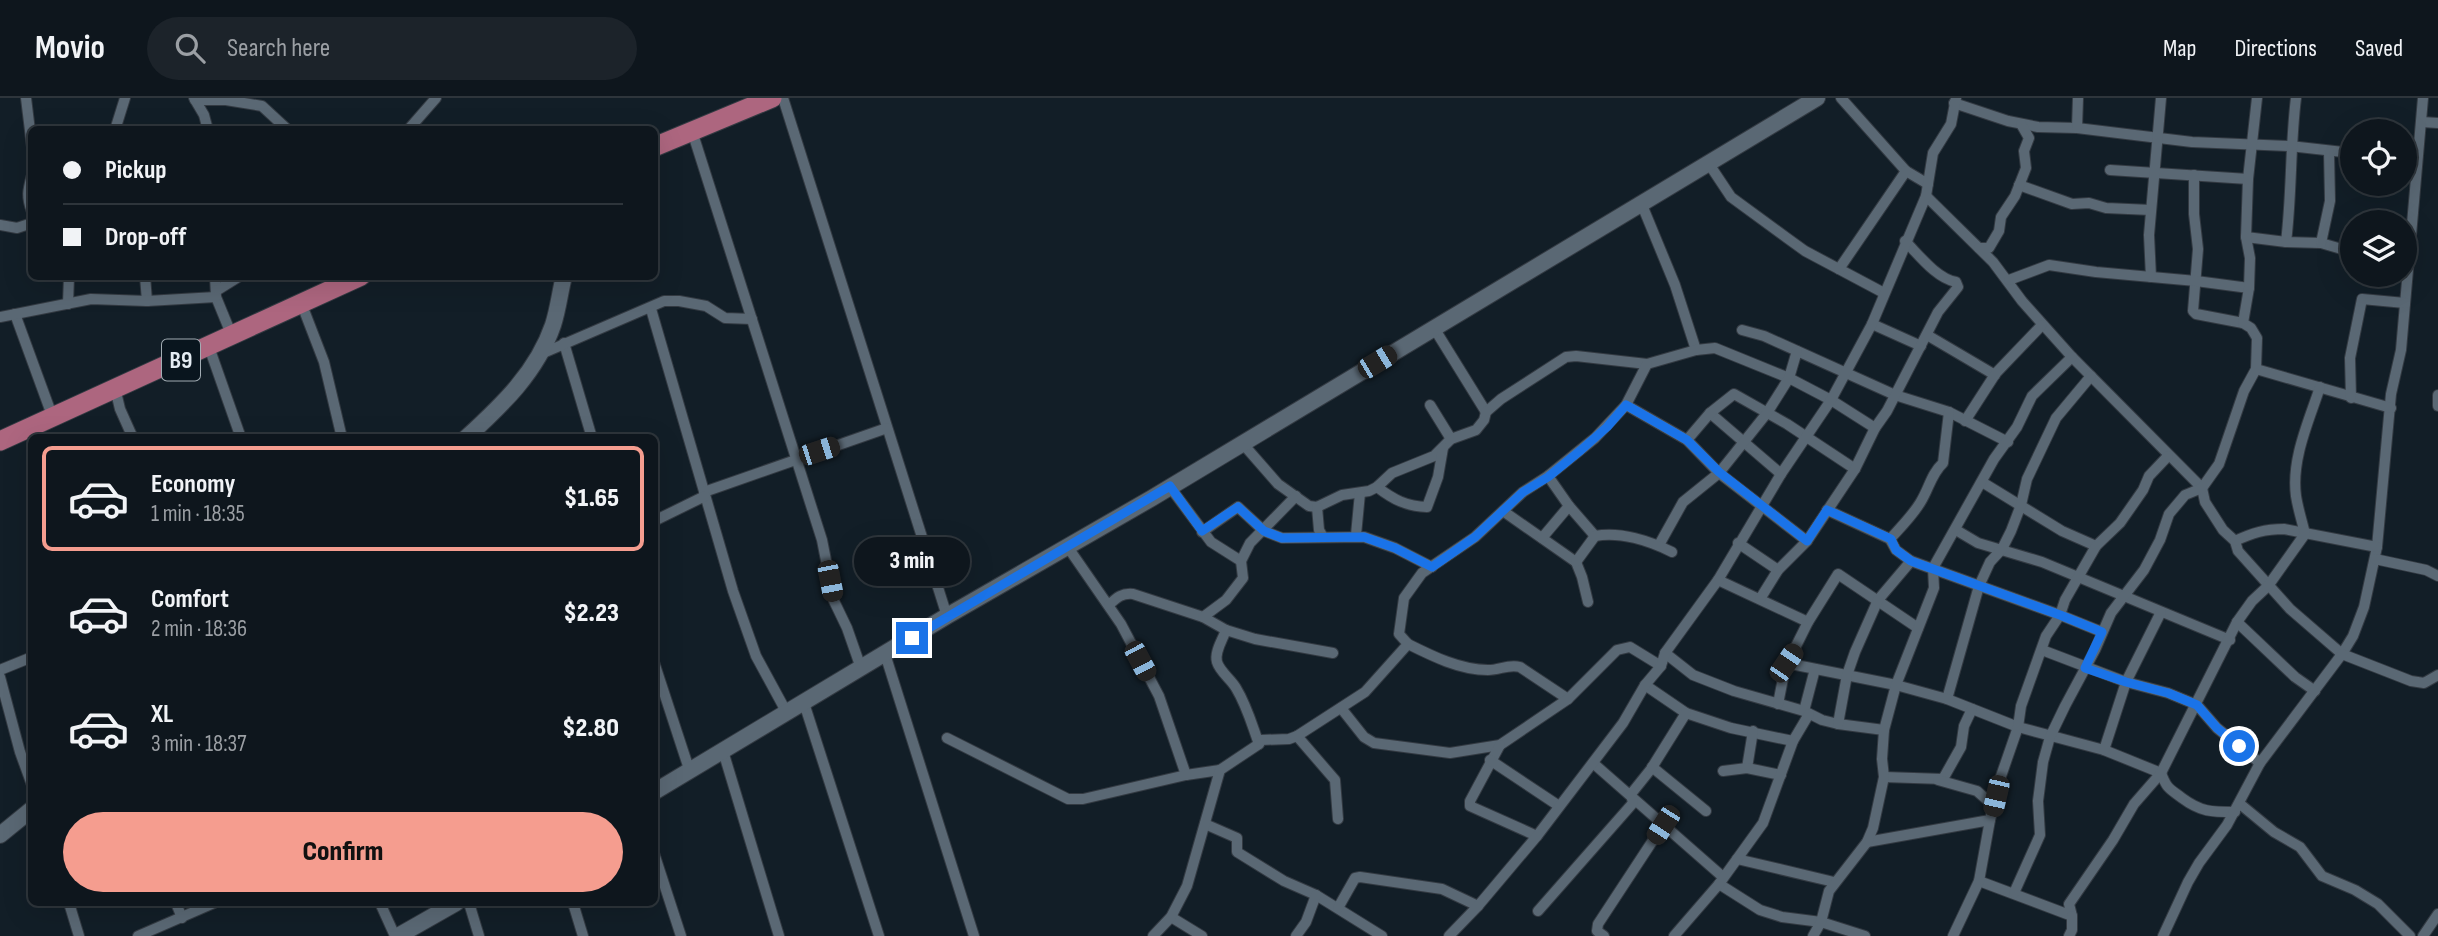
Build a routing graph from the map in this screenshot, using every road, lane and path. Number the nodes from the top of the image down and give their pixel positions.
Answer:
1 (26, 98) edge
2 (125, 98) edge
3 (436, 98) edge
4 (772, 98) edge
5 (783, 98) edge
6 (1817, 98) edge
7 (1841, 98) edge
8 (2078, 98) edge
9 (2161, 98) edge
10 (2257, 98) edge
11 (2296, 98) edge
12 (2423, 98) edge
13 (195, 99) edge
14 (1955, 101) edge
15 (2422, 122) junction
16 (2438, 123) edge
17 (2021, 124) junction
18 (29, 126) edge
19 (116, 126) edge
20 (207, 126) edge
21 (284, 126) edge
22 (412, 126) edge
23 (2077, 128) junction
24 (692, 131) junction
25 (2158, 137) junction
26 (658, 146) edge
27 (2252, 146) junction
28 (2290, 146) junction
29 (2329, 152) junction
30 (2340, 152) edge
31 (2417, 156) edge
32 (1709, 164) junction
33 (2110, 170) dead end
34 (1906, 171) junction
35 (2154, 174) junction
36 (2194, 175) junction
37 (2248, 179) junction
38 (28, 184) edge
39 (1928, 184) junction
40 (2018, 185) junction
41 (1926, 196) junction
42 (28, 202) edge
43 (1642, 205) junction
44 (2151, 210) junction
45 (28, 224) edge
46 (0, 225) edge
47 (2246, 237) junction
48 (1905, 241) junction
49 (2286, 242) junction
50 (2321, 243) junction
51 (1979, 248) junction
52 (2340, 249) edge
53 (1839, 269) junction
54 (2151, 276) junction
55 (69, 280) edge
56 (145, 280) edge
57 (215, 280) edge
58 (235, 280) edge
59 (353, 280) edge
60 (563, 280) edge
61 (2009, 280) junction
62 (2196, 281) junction
63 (2405, 287) edge
64 (2249, 288) junction
65 (1884, 293) junction
66 (216, 294) junction
67 (147, 300) junction
68 (2405, 303) junction
69 (68, 304) junction
70 (302, 305) junction
71 (651, 309) junction
72 (15, 314) junction
73 (0, 317) edge
74 (752, 319) junction
75 (2243, 323) junction
76 (1872, 324) junction
77 (2042, 325) junction
78 (1434, 328) junction
79 (1742, 330) dead end
80 (1927, 335) junction
81 (232, 336) junction
82 (564, 343) junction
83 (1921, 346) junction
84 (209, 347) junction
85 (1696, 350) junction
86 (1797, 351) junction
87 (541, 354) junction
88 (2072, 357) junction
89 (1647, 364) junction
90 (2256, 369) junction
91 (1843, 374) junction
92 (1995, 375) junction
93 (2091, 376) junction
94 (1790, 377) junction
95 (2320, 387) junction
96 (115, 388) junction
97 (1895, 395) junction
98 (2438, 395) edge
99 (2351, 398) junction
100 (1831, 400) junction
101 (1430, 405) dead end
102 (1626, 405) junction
103 (2438, 406) edge
104 (2391, 408) junction
105 (1486, 412) junction
106 (1949, 412) junction
107 (1710, 413) junction
108 (1767, 413) junction
109 (52, 418) junction
110 (1965, 421) junction
111 (887, 428) junction
112 (1875, 428) junction
113 (485, 430) edge
114 (131, 434) edge
115 (240, 434) edge
116 (341, 434) edge
117 (591, 434) edge
118 (1807, 438) junction
119 (1687, 440) junction
120 (0, 441) edge
121 (1744, 441) junction
122 (1447, 442) junction
123 (2008, 442) junction
124 (1243, 444) junction
125 (2168, 456) junction
126 (797, 458) junction
127 (1856, 469) junction
128 (1719, 472) junction
129 (1781, 474) junction
130 (1548, 477) junction
131 (1982, 482) junction
132 (1170, 486) junction
133 (1377, 487) junction
134 (2202, 488) junction
135 (1360, 493) junction
136 (704, 494) junction
137 (1296, 496) junction
138 (2021, 505) junction
139 (1569, 506) junction
140 (1762, 506) junction
141 (1317, 507) junction
142 (1827, 510) junction
143 (1503, 511) junction
144 (658, 519) edge
145 (1956, 530) junction
146 (1202, 531) junction
147 (1264, 531) junction
148 (2305, 534) junction
149 (1356, 535) junction
150 (1595, 536) junction
151 (1323, 537) junction
152 (1542, 537) junction
153 (1891, 539) junction
154 (1807, 541) junction
155 (2235, 541) junction
156 (1738, 544) junction
157 (1659, 545) junction
158 (2096, 546) junction
159 (1067, 547) junction
160 (2377, 547) junction
161 (2002, 549) junction
162 (1672, 552) dead end
163 (2375, 559) junction
164 (1241, 561) junction
165 (1911, 561) junction
166 (1576, 562) junction
167 (1432, 567) junction
168 (1933, 568) junction
169 (1778, 570) junction
170 (2438, 576) edge
171 (2078, 579) junction
172 (1718, 580) junction
173 (1979, 586) junction
174 (2268, 586) junction
175 (2123, 596) junction
176 (1760, 599) junction
177 (1878, 600) junction
178 (1588, 602) dead end
179 (1109, 605) junction
180 (2161, 611) junction
181 (2060, 615) junction
182 (947, 616) junction
183 (1203, 617) junction
184 (1808, 622) junction
185 (2237, 622) junction
186 (1918, 628) junction
187 (1226, 630) junction
188 (2102, 632) junction
189 (2230, 640) junction
190 (1408, 645) junction
191 (2042, 650) junction
192 (1333, 653) dead end
193 (1665, 653) junction
194 (885, 654) junction
195 (2342, 654) junction
196 (28, 659) edge
197 (1786, 663) junction
198 (1661, 666) junction
199 (861, 667) junction
200 (2085, 668) junction
201 (1815, 669) junction
202 (0, 670) edge
203 (658, 674) edge
204 (1847, 675) junction
205 (2438, 675) edge
206 (0, 677) edge
207 (2126, 682) junction
208 (1645, 685) junction
209 (1896, 685) junction
210 (2315, 691) junction
211 (1567, 699) junction
212 (1947, 699) junction
213 (804, 703) junction
214 (1778, 704) junction
215 (2197, 705) junction
216 (1341, 708) junction
217 (1972, 709) junction
218 (787, 713) junction
219 (1686, 713) junction
220 (1806, 713) junction
221 (1838, 724) junction
222 (2018, 727) junction
223 (1884, 730) junction
224 (1753, 731) junction
225 (1297, 736) junction
226 (2050, 737) junction
227 (947, 738) dead end
228 (1793, 741) junction
229 (1259, 744) junction
230 (1500, 745) junction
231 (2104, 750) junction
232 (723, 751) junction
233 (1490, 760) junction
234 (1593, 763) junction
235 (2260, 763) junction
236 (1652, 767) junction
237 (1747, 768) junction
238 (1220, 770) junction
239 (1723, 771) dead end
240 (690, 772) junction
241 (2161, 773) junction
242 (28, 774) edge
243 (1186, 775) junction
244 (1781, 775) junction
245 (1884, 777) junction
246 (1938, 780) junction
247 (658, 790) edge
248 (1631, 794) junction
249 (1996, 796) junction
250 (1559, 806) junction
251 (2237, 808) junction
252 (1706, 811) dead end
253 (28, 812) edge
254 (1338, 819) dead end
255 (1990, 820) junction
256 (1205, 824) junction
257 (1663, 825) junction
258 (0, 835) edge
259 (1537, 836) junction
260 (1867, 842) junction
261 (1737, 859) junction
262 (658, 865) edge
263 (1721, 880) junction
264 (1979, 881) junction
265 (1834, 882) junction
266 (2014, 893) junction
267 (1316, 895) junction
268 (70, 906) edge
269 (177, 906) edge
270 (208, 906) edge
271 (382, 906) edge
272 (451, 906) edge
273 (470, 906) edge
274 (573, 906) edge
275 (1478, 906) junction
276 (1338, 908) junction
277 (1538, 911) dead end
278 (2438, 915) edge
279 (2072, 916) junction
280 (1171, 917) junction
281 (182, 919) junction
282 (1821, 922) junction
283 (79, 936) edge
284 (138, 936) edge
285 (397, 936) edge
286 (480, 936) edge
287 (583, 936) edge
288 (681, 936) edge
289 (779, 936) edge
290 (879, 936) edge
291 (974, 936) edge
292 (1153, 936) edge
293 (1202, 936) edge
294 (1296, 936) edge
295 (1382, 936) edge
296 (1449, 936) edge
297 (1604, 936) edge
298 (1674, 936) edge
299 (1813, 936) edge
300 (1865, 936) edge
301 (1953, 936) edge
302 (2069, 936) edge
303 (2163, 936) edge
304 (2410, 936) edge
305 (2423, 936) edge

1 - 18 street
2 - 19 street
3 - 22 street
4 - 24 highway
5 - 111 street
6 - 32 main road
7 - 34 street
8 - 23 street
9 - 25 street
10 - 27 street
11 - 28 street
12 - 15 street
13 - 20 street
13 - 21 street
14 - 17 street
14 - 39 street
15 - 16 street
15 - 31 street
17 - 23 street
17 - 40 street
23 - 25 street
24 - 26 highway
24 - 74 street
25 - 27 street
25 - 35 street
27 - 28 street
27 - 37 street
28 - 29 street
28 - 49 street
29 - 30 street
29 - 50 street
32 - 43 main road
32 - 53 street
33 - 35 street
34 - 39 street
34 - 53 street
35 - 36 street
35 - 44 street
36 - 37 street
36 - 62 street
37 - 47 street
38 - 42 street
39 - 41 street
40 - 44 street
40 - 51 street
41 - 48 street
41 - 51 street
43 - 78 main road
43 - 85 street
44 - 54 street
45 - 46 street
47 - 49 street
47 - 64 street
48 - 65 street
48 - 80 street
49 - 50 street
50 - 52 street
51 - 61 street
53 - 65 street
54 - 61 street
54 - 62 street
55 - 69 street
56 - 67 street
57 - 66 street
58 - 66 street
59 - 70 highway, B9
60 - 87 main road
61 - 77 street
62 - 64 street
62 - 75 street
63 - 68 street
64 - 75 street
65 - 76 street
66 - 67 street
66 - 81 street
67 - 69 street
68 - 99 street
68 - 104 street
69 - 72 street
70 - 81 highway, B9
70 - 116 street
71 - 74 street
71 - 82 street
71 - 136 street
72 - 73 street
72 - 109 street
74 - 126 street
75 - 90 street
76 - 83 street
76 - 91 street
77 - 88 street
77 - 92 street
78 - 105 street
78 - 124 main road
79 - 86 street
80 - 83 street
80 - 92 street
81 - 84 highway, B9
82 - 87 street
82 - 117 street
83 - 97 street
84 - 96 highway, B9
84 - 115 street
85 - 89 street
85 - 94 street
86 - 91 street
86 - 94 street
87 - 113 main road
88 - 93 street
88 - 123 street
89 - 102 street
89 - 105 street
90 - 95 street
90 - 134 street
91 - 97 street
91 - 100 street
92 - 110 street
93 - 125 street
93 - 138 street
94 - 100 street
94 - 108 street
95 - 99 street
95 - 148 street
96 - 109 highway, B9
96 - 114 street
97 - 106 street
97 - 112 street
98 - 103 street
99 - 104 street
100 - 112 street
100 - 118 street
101 - 122 street
102 - 119 street
102 - 130 street
104 - 160 street
105 - 122 street
106 - 110 street
106 - 153 street
107 - 108 street
107 - 119 street
107 - 121 street
108 - 118 street
108 - 121 street
109 - 120 highway, B9
110 - 123 street
111 - 126 street
111 - 182 street
112 - 127 street
118 - 127 street
118 - 129 street
119 - 128 street
121 - 128 street
121 - 129 street
122 - 133 street
122 - 133 street
123 - 131 street
124 - 132 main road
124 - 137 street
125 - 134 street
125 - 158 street
126 - 136 street
126 - 199 street
127 - 142 street
128 - 140 street
128 - 157 street
129 - 140 street
130 - 139 street
130 - 143 street
131 - 138 street
131 - 145 street
132 - 146 street
132 - 159 main road
133 - 135 street
134 - 155 street
134 - 175 street
135 - 141 street
135 - 149 street
136 - 144 street
136 - 218 street
137 - 141 street
137 - 147 street
138 - 158 street
138 - 161 street
139 - 150 street
139 - 152 street
140 - 154 street
140 - 156 street
141 - 151 street
142 - 153 street
142 - 154 street
143 - 152 street
143 - 167 street
145 - 161 street
145 - 168 street
146 - 147 street
146 - 164 street
147 - 151 street
147 - 164 street
148 - 155 street
148 - 160 street
148 - 174 street
149 - 151 street
149 - 167 street
150 - 157 street
150 - 166 street
152 - 166 street
153 - 165 street
154 - 169 street
155 - 174 street
156 - 169 street
156 - 172 street
157 - 162 street
158 - 171 street
159 - 179 street
159 - 182 main road
160 - 163 street
161 - 171 street
161 - 173 street
163 - 170 street
163 - 195 street
164 - 183 street
165 - 168 street
165 - 177 street
166 - 178 street
167 - 190 street
168 - 173 street
168 - 186 street
169 - 176 street
171 - 175 street
171 - 181 street
172 - 176 street
172 - 193 street
173 - 181 street
173 - 212 street
174 - 185 street
174 - 195 street
175 - 180 street
175 - 188 street
176 - 184 street
177 - 184 street
177 - 186 street
177 - 204 street
179 - 183 street
179 - 243 street
180 - 189 street
180 - 207 street
181 - 188 street
181 - 191 street
182 - 194 main road
183 - 187 street
184 - 197 street
185 - 189 street
185 - 210 street
186 - 209 street
187 - 192 street
187 - 229 street
188 - 200 street
189 - 215 street
190 - 211 street
190 - 216 street
191 - 200 street
191 - 222 street
193 - 198 street
193 - 214 street
194 - 199 main road
194 - 291 street
195 - 205 street
195 - 210 street
196 - 202 street
197 - 201 street
197 - 214 street
198 - 208 street
198 - 211 street
199 - 213 main road
200 - 207 street
200 - 226 street
201 - 204 street
201 - 220 street
203 - 240 street
204 - 209 street
204 - 221 street
206 - 242 street
207 - 215 street
207 - 231 street
208 - 219 street
208 - 234 street
209 - 212 street
209 - 223 street
210 - 235 street
211 - 230 street
212 - 217 street
213 - 218 main road
213 - 290 street
214 - 220 street
215 - 235 street
215 - 241 street
216 - 225 street
216 - 230 street
217 - 222 street
217 - 246 street
218 - 232 main road
219 - 224 street
219 - 236 street
220 - 221 street
220 - 228 street
221 - 223 street
222 - 226 street
222 - 249 street
223 - 245 street
224 - 228 street
224 - 237 street
225 - 229 street
225 - 254 street
226 - 231 street
226 - 266 street
227 - 243 street
228 - 244 street
229 - 238 street
230 - 233 street
231 - 241 street
232 - 240 main road
232 - 289 street
233 - 250 street
233 - 259 street
234 - 248 street
234 - 250 street
235 - 251 street
236 - 248 street
236 - 252 street
237 - 239 street
237 - 244 street
238 - 243 street
238 - 256 street
240 - 247 main road
241 - 251 street
241 - 279 street
244 - 261 street
245 - 246 street
245 - 260 street
246 - 249 street
248 - 257 street
248 - 277 street
249 - 255 street
250 - 259 street
251 - 303 street
251 - 304 street
253 - 258 main road
255 - 260 street
255 - 264 street
256 - 267 street
256 - 280 street
257 - 263 street
257 - 297 street
259 - 275 street
260 - 265 street
261 - 263 street
261 - 265 street
262 - 288 street
263 - 282 street
263 - 298 street
264 - 266 street
264 - 301 street
265 - 282 street
266 - 279 street
267 - 276 street
267 - 294 street
268 - 283 street
269 - 281 street
270 - 281 street
271 - 285 street
272 - 285 main road
273 - 286 street
274 - 287 street
275 - 276 street
275 - 296 street
276 - 295 street
278 - 305 street
279 - 302 street
280 - 292 street
280 - 293 street
281 - 284 street
282 - 299 street
282 - 300 street

